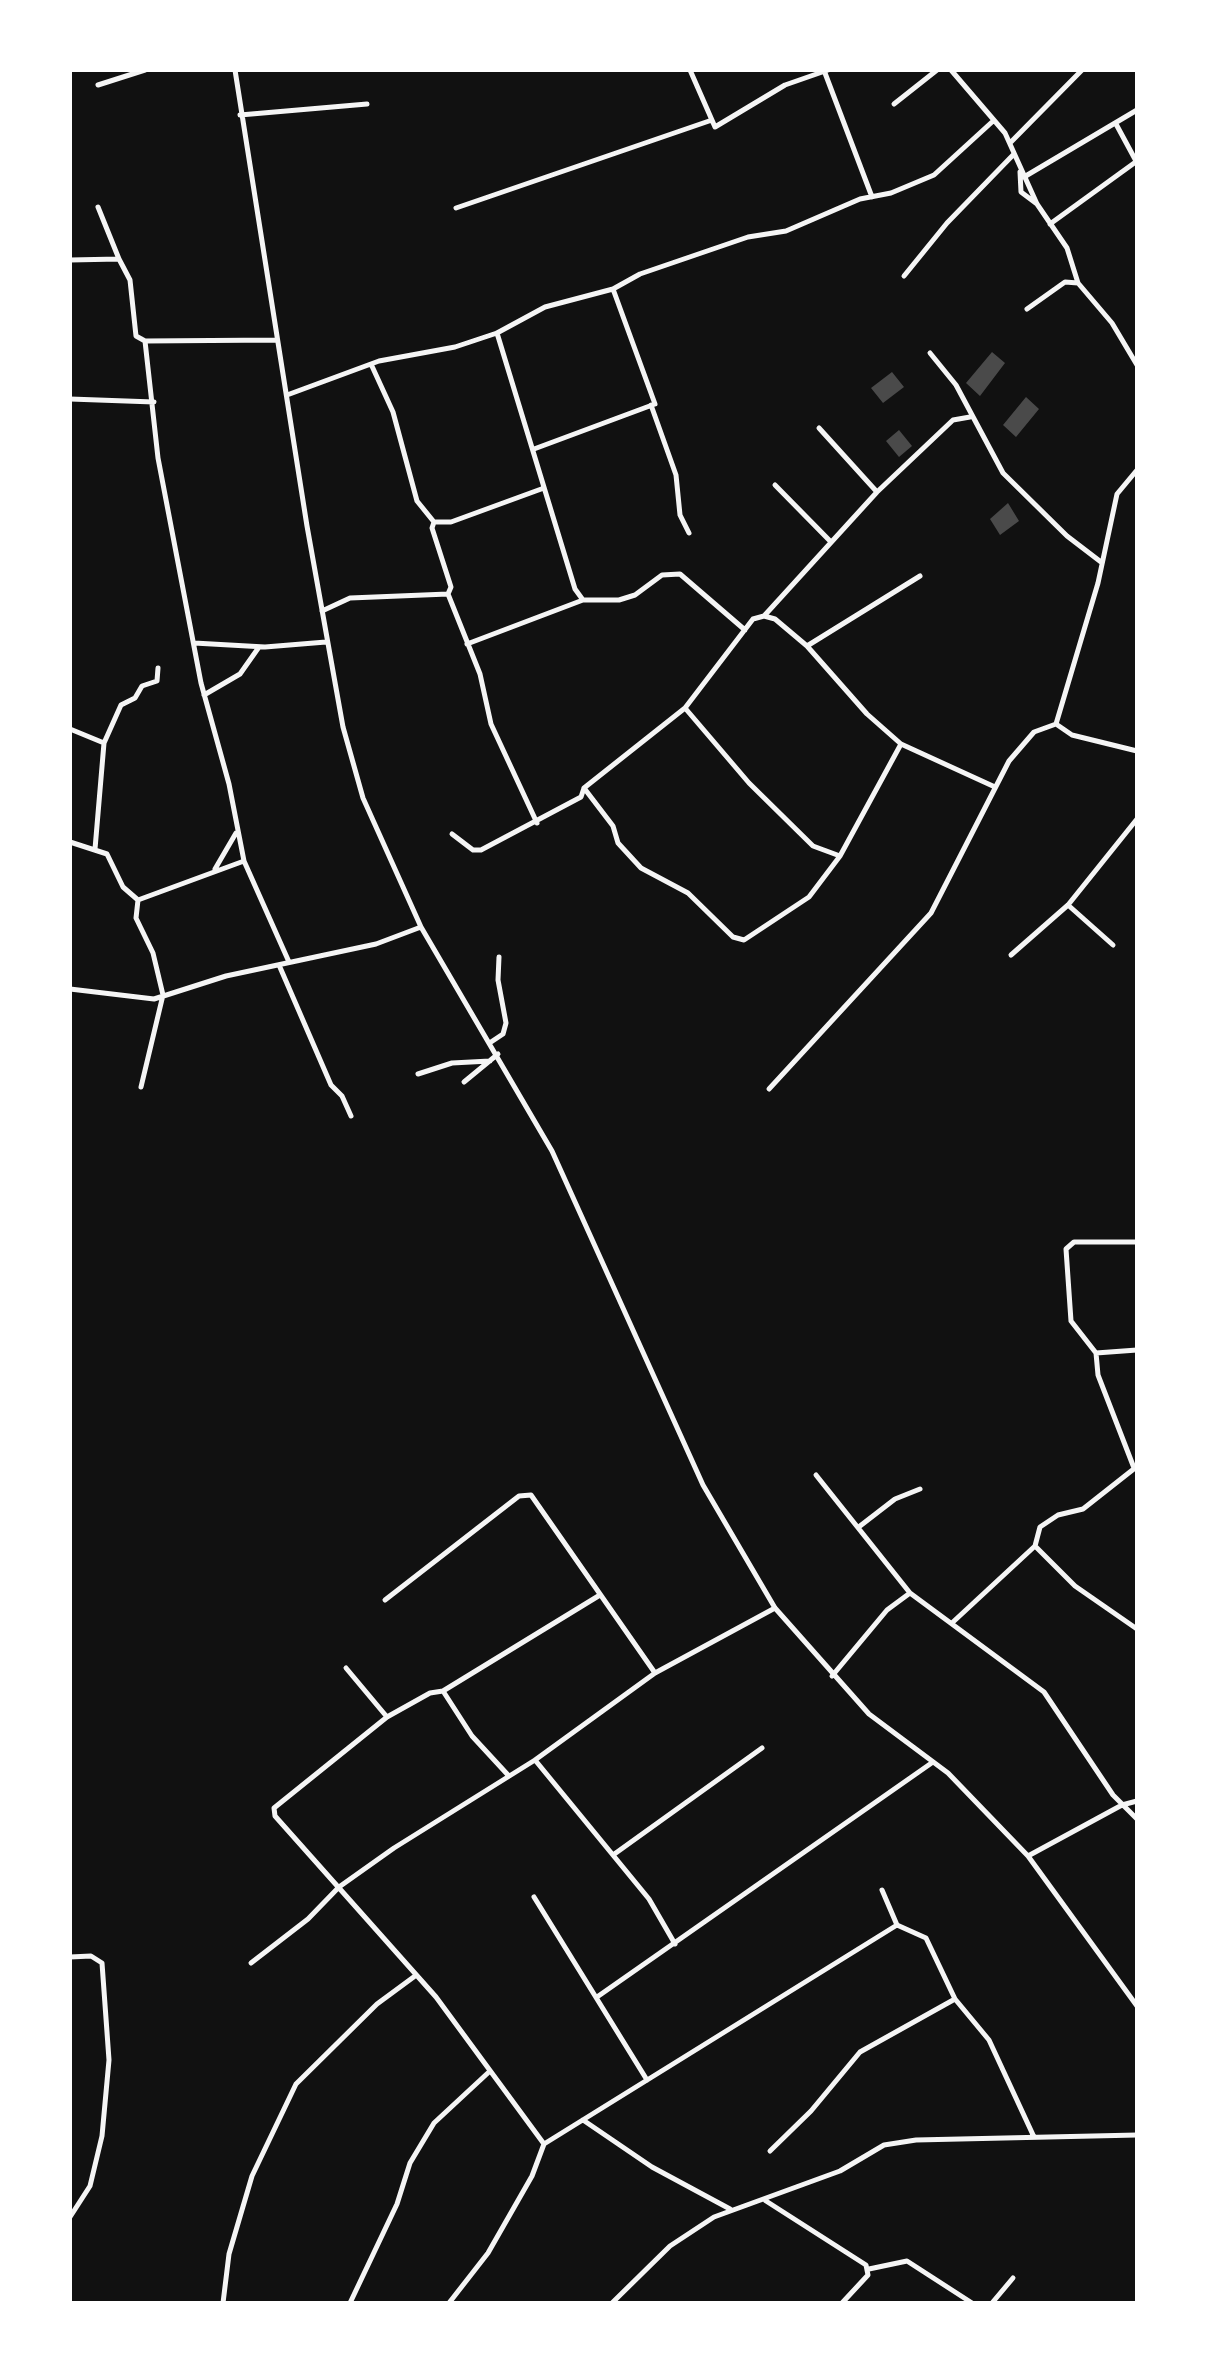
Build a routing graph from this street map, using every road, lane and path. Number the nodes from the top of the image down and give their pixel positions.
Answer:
1 (145, 70) edge
2 (234, 70) edge
3 (690, 70) edge
4 (936, 70) edge
5 (951, 70) edge
6 (1082, 70) edge
7 (825, 71) edge
8 (98, 85) dead end
9 (366, 104) dead end
10 (894, 104) dead end
11 (1137, 110) edge
12 (240, 115) junction
13 (712, 120) junction
14 (992, 122) junction
15 (1116, 124) junction
16 (1010, 144) junction
17 (1014, 154) junction
18 (1137, 162) edge
19 (1022, 174) junction
20 (872, 197) junction
21 (98, 207) dead end
22 (456, 208) dead end
23 (1050, 224) junction
24 (119, 259) junction
25 (70, 260) edge
26 (904, 276) dead end
27 (1078, 284) junction
28 (613, 289) junction
29 (1026, 309) dead end
30 (497, 333) junction
31 (277, 340) junction
32 (146, 341) junction
33 (930, 352) dead end
34 (370, 364) junction
35 (1137, 365) edge
36 (286, 396) junction
37 (70, 399) edge
38 (154, 402) junction
39 (652, 405) junction
40 (970, 417) junction
41 (819, 428) dead end
42 (534, 450) junction
43 (1137, 470) edge
44 (774, 485) dead end
45 (544, 488) junction
46 (876, 492) junction
47 (434, 522) junction
48 (689, 533) dead end
49 (831, 542) junction
50 (1102, 562) junction
51 (920, 576) dead end
52 (448, 594) junction
53 (583, 600) junction
54 (322, 611) junction
55 (764, 616) junction
56 (746, 630) junction
57 (327, 642) junction
58 (194, 644) junction
59 (466, 644) junction
60 (807, 646) junction
61 (259, 647) junction
62 (158, 668) dead end
63 (204, 695) junction
64 (684, 708) junction
65 (1056, 724) junction
66 (70, 729) edge
67 (104, 743) junction
68 (901, 744) junction
69 (1137, 751) edge
70 (995, 787) junction
71 (584, 788) junction
72 (1137, 819) edge
73 (538, 823) junction
74 (236, 833) junction
75 (452, 834) dead end
76 (70, 842) edge
77 (94, 850) junction
78 (840, 856) junction
79 (244, 861) junction
80 (214, 871) junction
81 (138, 900) junction
82 (1068, 905) junction
83 (421, 927) junction
84 (1113, 945) dead end
85 (1011, 954) dead end
86 (499, 957) dead end
87 (289, 962) junction
88 (279, 965) junction
89 (70, 989) edge
90 (163, 995) junction
91 (491, 1042) junction
92 (498, 1054) junction
93 (490, 1061) junction
94 (418, 1074) dead end
95 (464, 1082) dead end
96 (142, 1088) dead end
97 (769, 1088) dead end
98 (351, 1116) dead end
99 (1137, 1242) edge
100 (1137, 1350) edge
101 (1096, 1352) junction
102 (1136, 1468) edge
103 (816, 1475) dead end
104 (920, 1489) dead end
105 (860, 1526) junction
106 (1035, 1546) junction
107 (910, 1593) junction
108 (600, 1595) junction
109 (385, 1600) dead end
110 (774, 1608) junction
111 (953, 1622) junction
112 (1137, 1628) edge
113 (346, 1668) dead end
114 (655, 1673) junction
115 (832, 1676) junction
116 (444, 1691) junction
117 (387, 1717) junction
118 (762, 1748) dead end
119 (535, 1760) junction
120 (933, 1762) junction
121 (509, 1776) junction
122 (1137, 1801) edge
123 (1122, 1805) junction
124 (1137, 1819) edge
125 (613, 1855) junction
126 (1028, 1856) junction
127 (339, 1887) junction
128 (882, 1890) dead end
129 (534, 1897) dead end
130 (897, 1925) junction
131 (675, 1944) junction
132 (70, 1957) edge
133 (252, 1964) dead end
134 (415, 1976) junction
135 (596, 1997) junction
136 (956, 1999) junction
137 (1137, 2006) edge
138 (490, 2071) junction
139 (647, 2080) junction
140 (583, 2120) junction
141 (1137, 2135) edge
142 (1034, 2137) junction
143 (544, 2144) junction
144 (770, 2151) dead end
145 (765, 2201) junction
146 (730, 2209) junction
147 (70, 2218) edge
148 (868, 2269) junction
149 (1014, 2278) dead end
150 (223, 2303) edge
151 (350, 2303) edge
152 (449, 2303) edge
153 (612, 2303) edge
154 (842, 2303) edge
155 (972, 2303) edge
156 (992, 2303) edge

1 - 8 street
2 - 12 street
3 - 13 street
4 - 10 street
5 - 14 street
6 - 16 street
7 - 13 street
7 - 20 street
9 - 12 street
11 - 15 street
12 - 31 street
13 - 22 street
14 - 16 street
14 - 20 street
15 - 18 street
15 - 19 street
16 - 17 street
17 - 19 street
17 - 26 street
18 - 23 street
19 - 23 street
20 - 28 street
21 - 24 street
23 - 27 street
24 - 25 street
24 - 32 street
27 - 29 street
27 - 35 street
28 - 30 street
28 - 39 street
30 - 34 street
30 - 42 street
31 - 32 street
31 - 36 street
32 - 38 street
33 - 40 street
34 - 36 street
34 - 47 street
36 - 54 street
37 - 38 street
38 - 58 street
39 - 42 street
39 - 48 street
40 - 46 street
40 - 50 street
41 - 46 street
42 - 45 street
43 - 50 street
44 - 49 street
45 - 47 street
45 - 53 street
46 - 49 street
47 - 52 street
49 - 55 street
50 - 65 street
51 - 60 street
52 - 54 street
52 - 59 street
53 - 56 street
53 - 59 street
54 - 57 street
55 - 56 street
55 - 60 street
56 - 64 street
57 - 61 street
57 - 83 street
58 - 61 street
58 - 63 street
59 - 73 street
60 - 68 street
61 - 63 street
62 - 67 street
63 - 74 street
64 - 71 street
64 - 78 street
65 - 69 street
65 - 70 street
66 - 67 street
67 - 77 street
68 - 70 street
68 - 78 street
70 - 97 street
71 - 73 street
71 - 78 street
72 - 82 street
73 - 75 street
74 - 79 street
74 - 80 street
76 - 77 street
77 - 81 street
79 - 80 street
79 - 87 street
80 - 81 street
81 - 90 street
82 - 84 street
82 - 85 street
83 - 87 street
83 - 91 street
86 - 91 street
87 - 88 street
88 - 90 street
88 - 98 street
89 - 90 street
90 - 96 street
91 - 92 street
92 - 93 street
92 - 110 street
93 - 94 street
93 - 95 street
99 - 101 street
100 - 101 street
101 - 102 street
102 - 106 street
103 - 105 street
104 - 105 street
105 - 107 street
106 - 111 street
106 - 112 street
107 - 111 street
107 - 115 street
108 - 109 street
108 - 114 street
108 - 116 street
110 - 114 street
110 - 115 street
111 - 123 street
113 - 117 street
114 - 119 street
115 - 120 street
116 - 117 street
116 - 121 street
117 - 127 street
118 - 125 street
119 - 121 street
119 - 125 street
120 - 126 street
120 - 131 street
121 - 127 street
122 - 123 street
123 - 124 street
123 - 126 street
125 - 131 street
126 - 137 street
127 - 133 street
127 - 134 street
128 - 130 street
129 - 135 street
130 - 136 street
130 - 139 street
131 - 135 street
132 - 147 street
134 - 138 street
134 - 150 street
135 - 139 street
136 - 142 street
136 - 144 street
138 - 143 street
138 - 151 street
139 - 140 street
140 - 143 street
140 - 146 street
141 - 142 street
142 - 145 street
143 - 152 street
145 - 146 street
145 - 148 street
146 - 153 street
148 - 154 street
148 - 155 street
149 - 156 street

